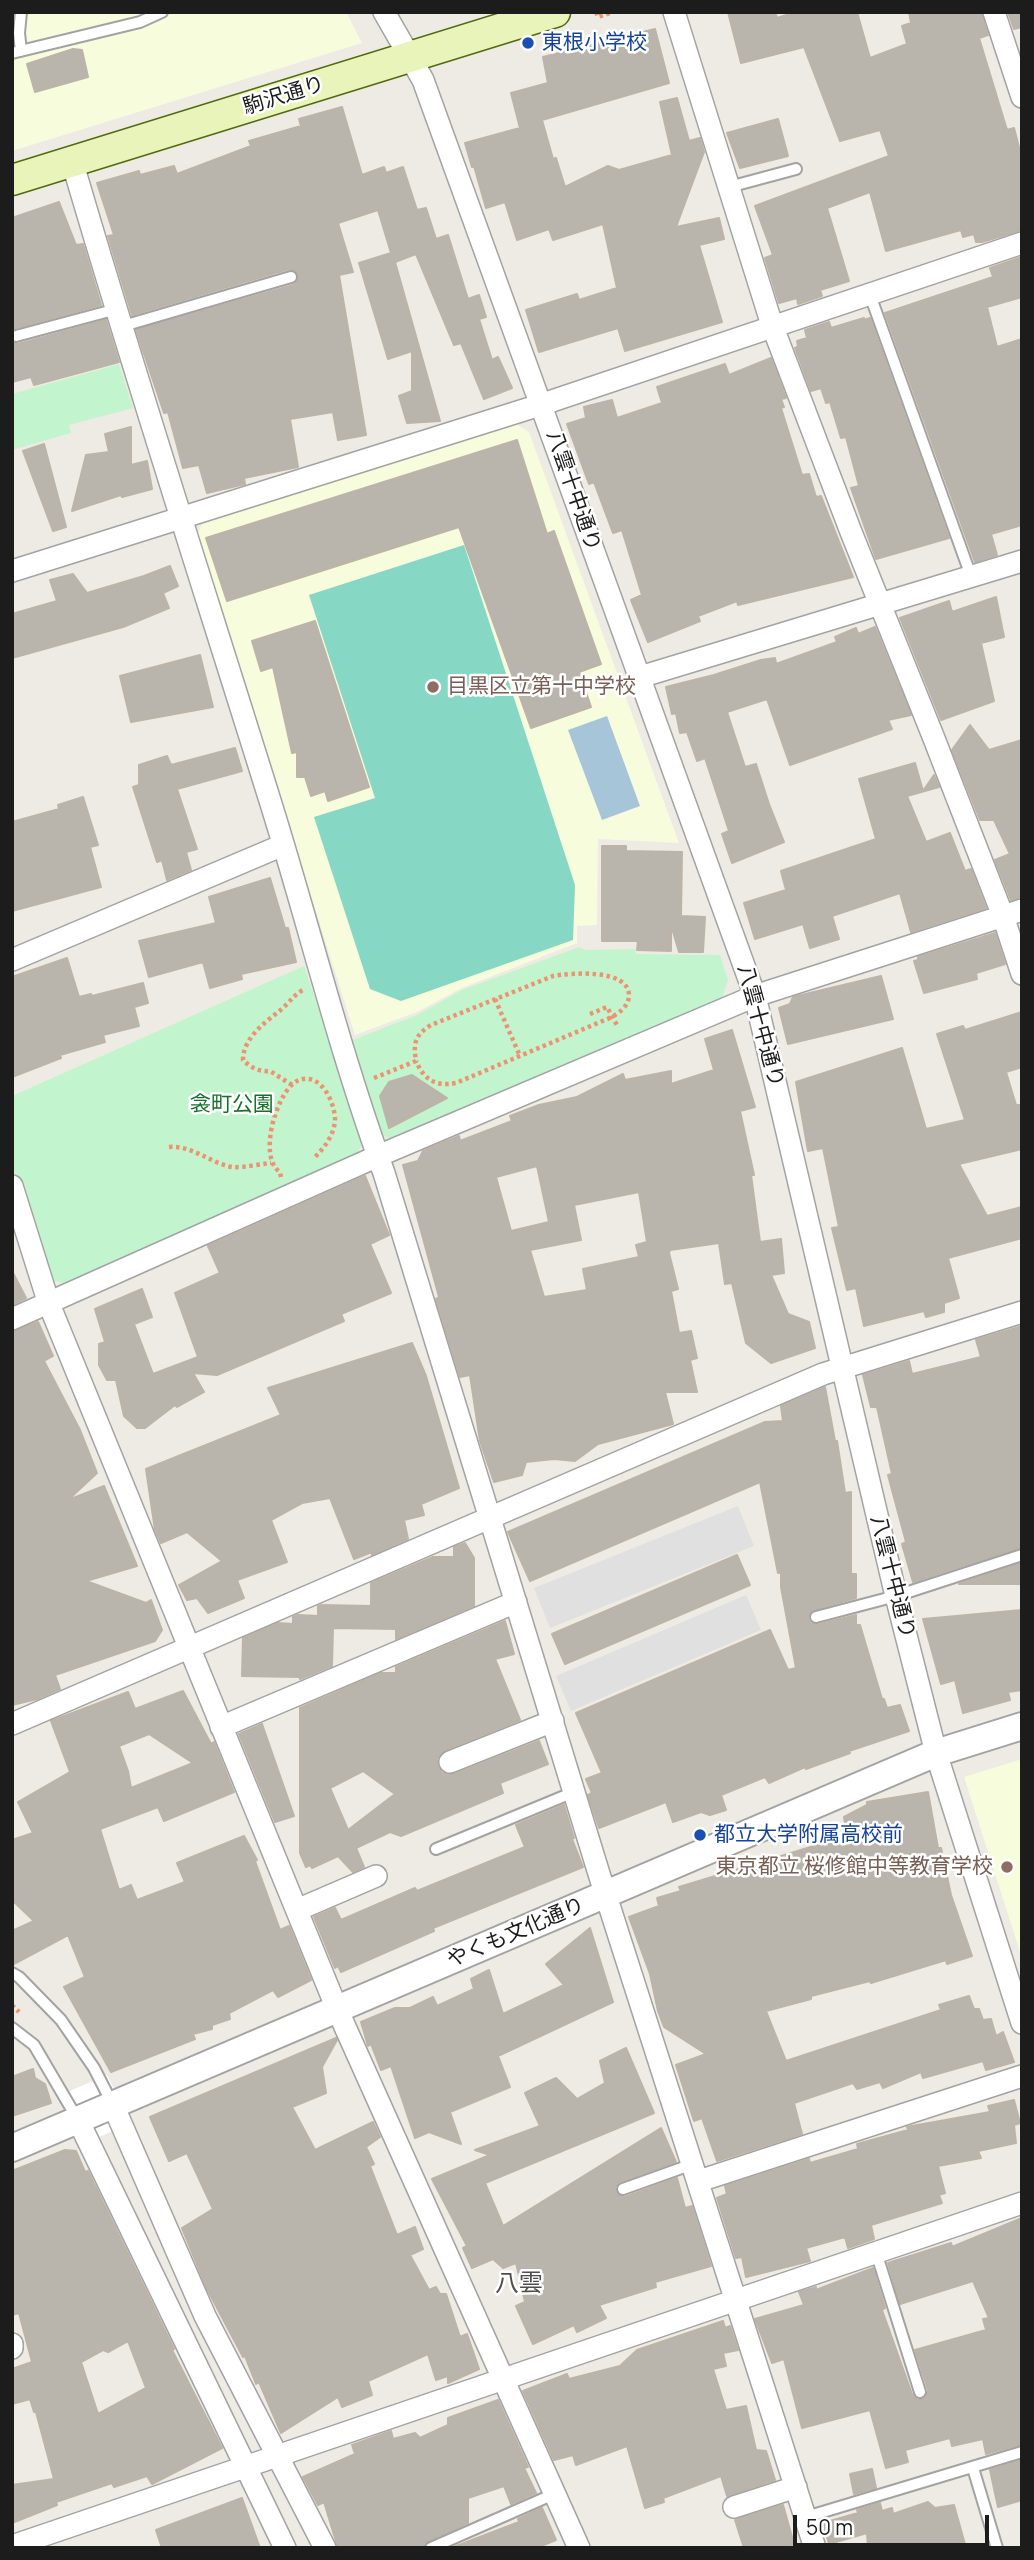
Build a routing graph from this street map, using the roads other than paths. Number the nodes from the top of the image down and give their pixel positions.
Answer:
1 (21, 12) edge
2 (162, 12) edge
3 (384, 12) edge
4 (555, 12) edge
5 (674, 12) edge
6 (994, 12) edge
7 (17, 52) edge
8 (410, 57) junction
9 (1022, 97) edge
10 (72, 161) junction
11 (796, 169) dead end
12 (12, 180) edge
13 (729, 187) junction
14 (1022, 243) edge
15 (291, 276) dead end
16 (870, 295) junction
17 (120, 318) junction
18 (772, 326) junction
19 (16, 336) dead end
20 (543, 404) junction
21 (182, 517) junction
22 (1022, 561) edge
23 (12, 571) edge
24 (971, 576) junction
25 (881, 603) junction
26 (640, 677) junction
27 (284, 845) junction
28 (1012, 913) edge
29 (12, 960) edge
30 (1022, 974) edge
31 (755, 996) junction
32 (378, 1156) junction
33 (12, 1186) edge
34 (49, 1304) junction
35 (1022, 1312) edge
36 (12, 1319) edge
37 (843, 1368) junction
38 (490, 1517) junction
39 (1022, 1555) edge
40 (896, 1596) junction
41 (516, 1602) junction
42 (816, 1617) dead end
43 (188, 1649) junction
44 (552, 1721) junction
45 (12, 1724) edge
46 (1022, 1726) edge
47 (220, 1727) junction
48 (936, 1753) junction
49 (450, 1762) dead end
50 (574, 1792) junction
51 (436, 1849) dead end
52 (376, 1876) dead end
53 (607, 1895) junction
54 (297, 1910) junction
55 (12, 1973) edge
56 (337, 2009) junction
57 (1022, 2023) edge
58 (12, 2028) edge
59 (1022, 2076) edge
60 (113, 2105) junction
61 (78, 2120) junction
62 (12, 2148) edge
63 (696, 2172) junction
64 (622, 2189) dead end
65 (1022, 2203) edge
66 (876, 2252) junction
67 (737, 2299) junction
68 (502, 2378) junction
69 (919, 2392) dead end
70 (1022, 2452) edge
71 (278, 2455) junction
72 (245, 2466) junction
73 (972, 2468) junction
74 (796, 2487) junction
75 (554, 2494) junction
76 (734, 2507) dead end
77 (806, 2517) junction
78 (12, 2546) edge
79 (285, 2548) edge
80 (325, 2548) edge
81 (431, 2548) edge
82 (579, 2548) edge
83 (815, 2548) edge
84 (997, 2548) edge

1 - 7 lane
2 - 7 lane
3 - 8 street, 八雲十中通り
4 - 8 main road, 駒沢通り
5 - 13 street
6 - 9 street
8 - 10 main road, 駒沢通り
8 - 20 street, 八雲十中通り
10 - 12 main road, 駒沢通り
10 - 17 street
11 - 13 lane
13 - 18 street
14 - 16 street
15 - 17 lane
16 - 18 street
16 - 24 lane
17 - 19 lane
17 - 21 street
18 - 20 street
18 - 25 street
20 - 21 street
20 - 26 street, 八雲十中通り
21 - 23 street
21 - 27 street
22 - 24 street
24 - 25 street
25 - 26 street
25 - 28 street
26 - 31 street, 八雲十中通り
27 - 29 street
27 - 32 street
28 - 30 street
28 - 31 street
31 - 32 street
31 - 37 street, 八雲十中通り
32 - 34 street
32 - 38 street
33 - 34 street
34 - 36 street
34 - 43 street
35 - 37 street
37 - 38 street
37 - 40 street, 八雲十中通り
38 - 41 street
38 - 43 street
39 - 40 lane
40 - 42 lane
40 - 48 street, 八雲十中通り
41 - 44 street
41 - 47 street
43 - 45 street
43 - 47 street
44 - 49 street
44 - 50 street
46 - 48 street, やくも文化通り
47 - 54 street
48 - 53 street, やくも文化通り
48 - 57 street, 八雲十中通り
50 - 51 lane
50 - 53 street
52 - 54 street
53 - 56 street, やくも文化通り
53 - 63 street
54 - 56 street
55 - 60 lane
56 - 60 street, やくも文化通り
56 - 68 street
58 - 61 lane
59 - 63 street
60 - 61 street, やくも文化通り
60 - 71 street
61 - 62 street, やくも文化通り
61 - 72 street
63 - 64 lane
63 - 67 street
65 - 66 street
66 - 67 street
66 - 69 lane
67 - 68 street
67 - 74 street
68 - 71 street
68 - 75 street
70 - 73 lane
71 - 72 street
71 - 80 street
72 - 78 street
72 - 79 street
73 - 77 lane
73 - 84 lane
74 - 76 street
74 - 77 street
75 - 81 lane
75 - 82 street
77 - 83 street

